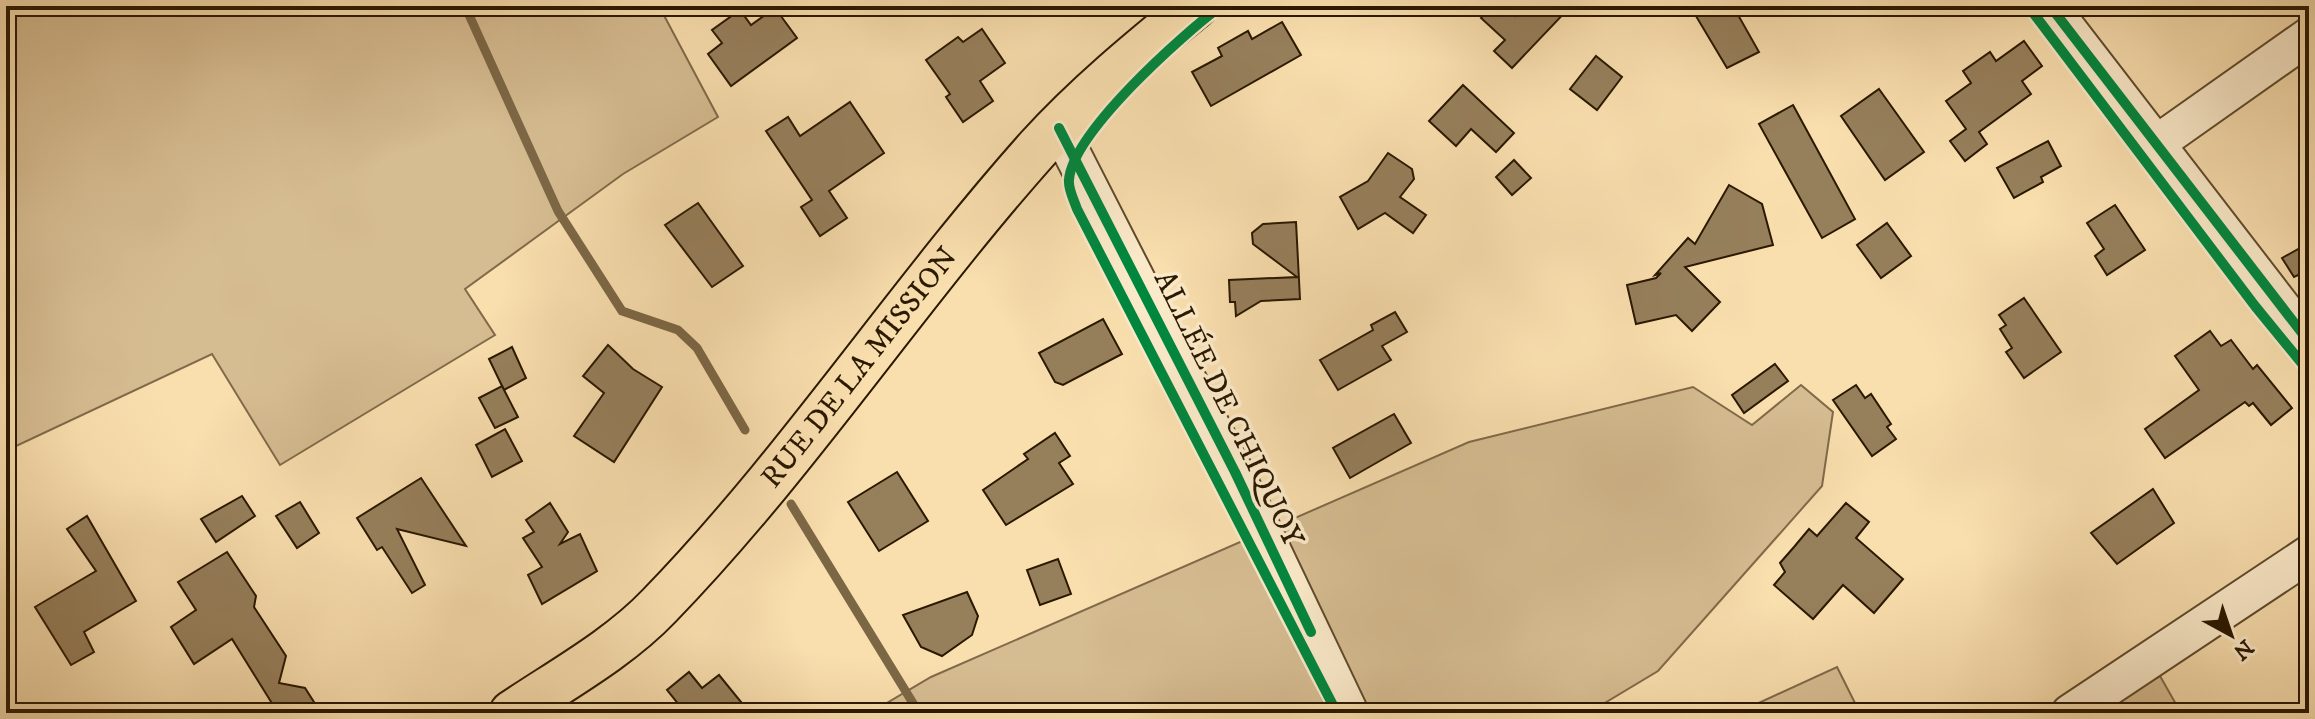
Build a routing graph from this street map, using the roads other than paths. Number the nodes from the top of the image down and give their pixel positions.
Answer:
1 (1195, 6) edge
2 (2050, 6) edge
3 (2309, 36) edge
4 (1059, 128) junction
5 (2156, 144) junction
6 (2309, 342) edge
7 (2309, 554) edge
8 (512, 713) edge
9 (1350, 713) edge
10 (2070, 713) edge

1 - 4 main road, RUE DE LA MISSION
2 - 5 street
3 - 5 street
4 - 8 main road, RUE DE LA MISSION
4 - 9 street, ALLÉE DE CHIQUOY
5 - 6 street
7 - 10 street

